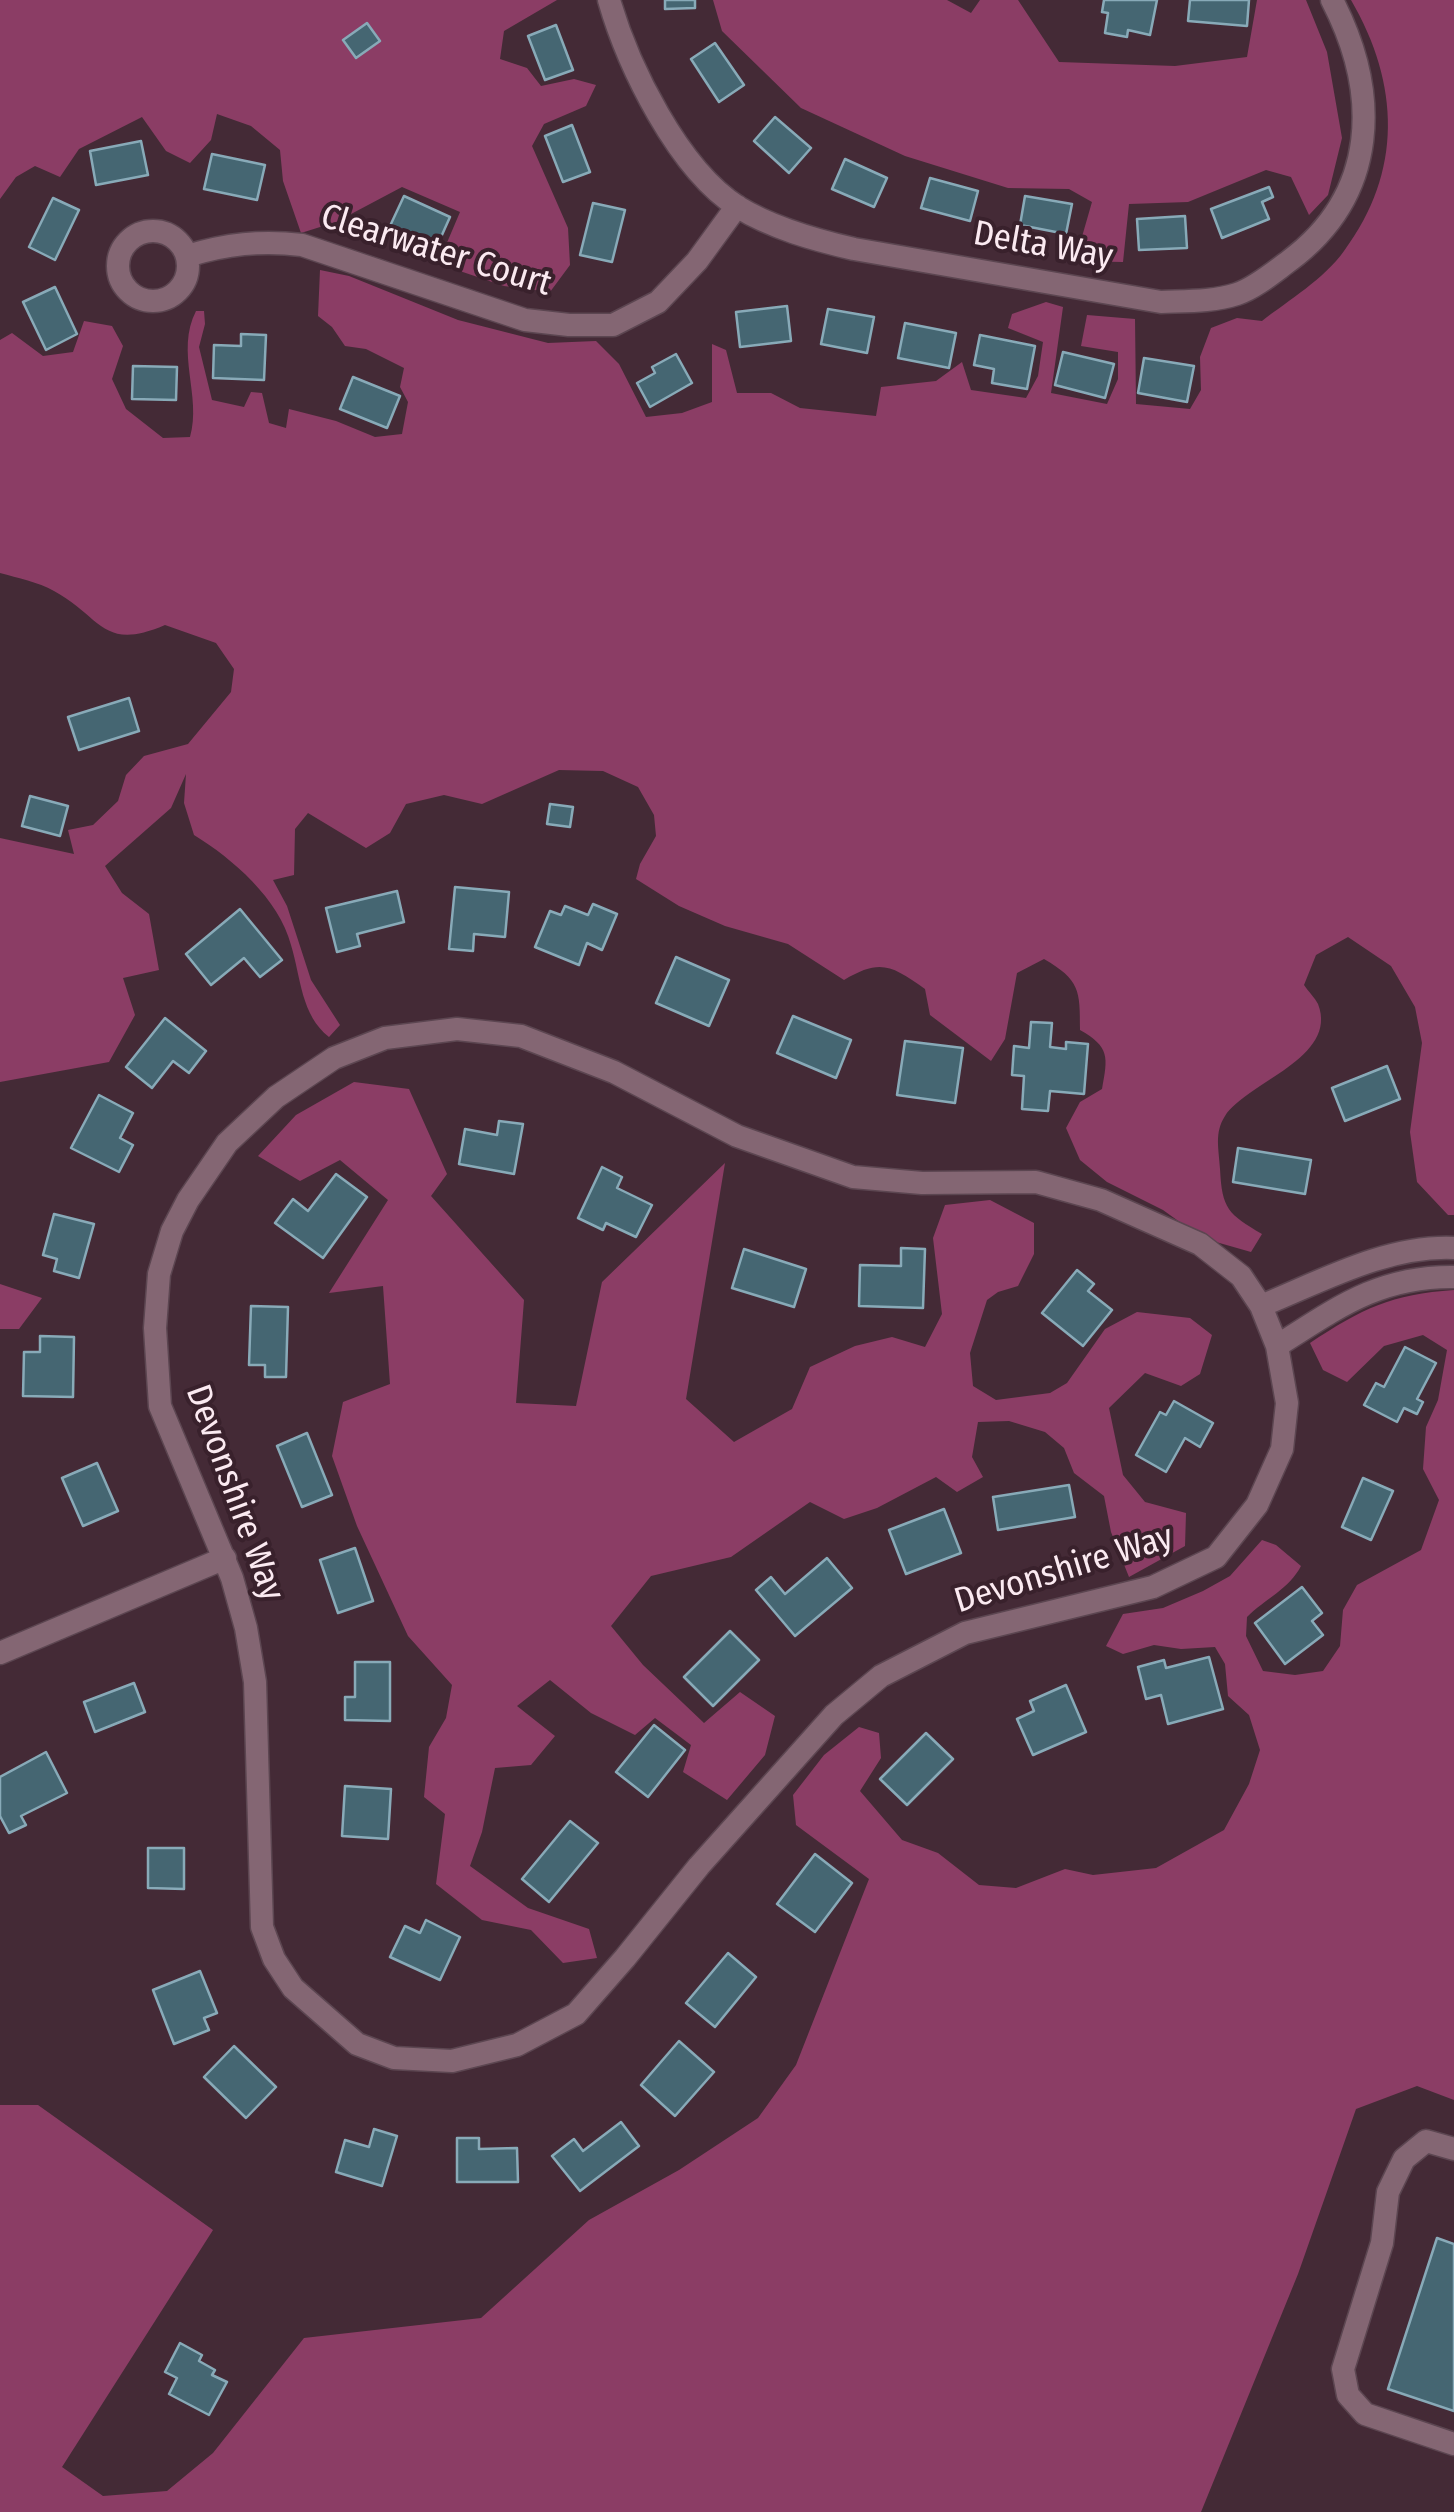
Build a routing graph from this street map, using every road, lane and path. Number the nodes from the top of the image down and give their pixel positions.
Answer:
1 (610, 0) edge
2 (1332, 0) edge
3 (737, 206) junction
4 (186, 256) dead end
5 (1454, 1248) edge
6 (1454, 1277) edge
7 (1262, 1306) junction
8 (1276, 1346) junction
9 (226, 1558) junction
10 (0, 1653) edge
11 (1454, 2150) edge
12 (1454, 2444) edge

1 - 3 street, Delta Way
2 - 3 street, Delta Way
3 - 4 street, Clearwater Court
5 - 7 street
6 - 8 street
7 - 8 street, Devonshire Way
7 - 9 street, Devonshire Way
8 - 9 street, Devonshire Way
9 - 10 street
11 - 12 street

